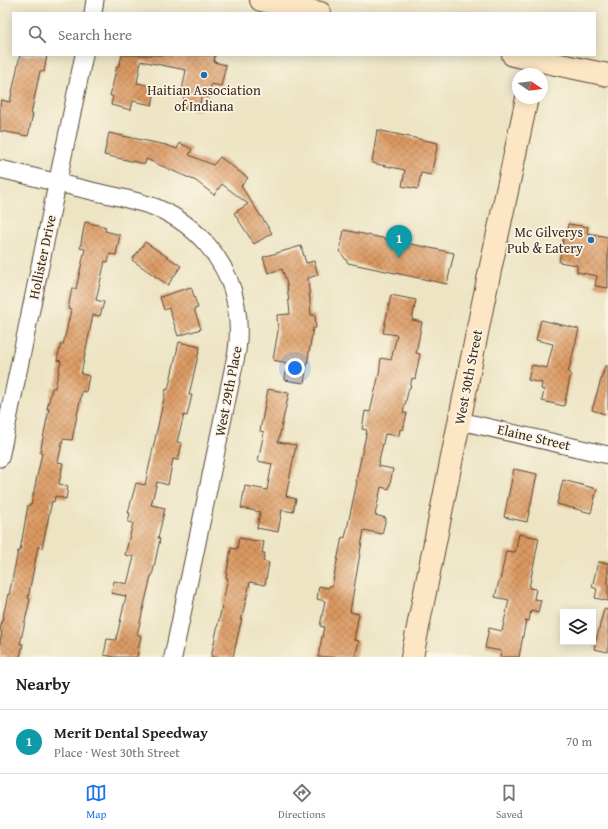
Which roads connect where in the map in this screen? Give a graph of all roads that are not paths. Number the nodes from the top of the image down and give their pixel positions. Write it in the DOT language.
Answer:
graph roads {
  1 [pos="96,0"];
  2 [pos="261,0"];
  3 [pos="93,12"];
  4 [pos="315,12"];
  5 [pos="84,56"];
  6 [pos="515,56"];
  7 [pos="533,67"];
  8 [pos="608,75"];
  9 [pos="526,104"];
  10 [pos="0,169"];
  11 [pos="58,183"];
  12 [pos="460,421"];
  13 [pos="608,455"];
  14 [pos="0,458"];
  15 [pos="173,657"];
  16 [pos="412,657"];
  1 -- 3 [label="street"];
  2 -- 4 [label="street"];
  5 -- 11 [label="street, Hollister Drive"];
  6 -- 7 [label="street"];
  7 -- 8 [label="street"];
  9 -- 12 [label="street, West 30th Street"];
  10 -- 11 [label="street, West 29th Place"];
  11 -- 14 [label="street, Hollister Drive"];
  11 -- 15 [label="street, West 29th Place"];
  12 -- 13 [label="street, Elaine Street"];
  12 -- 16 [label="street, West 30th Street"];
}
